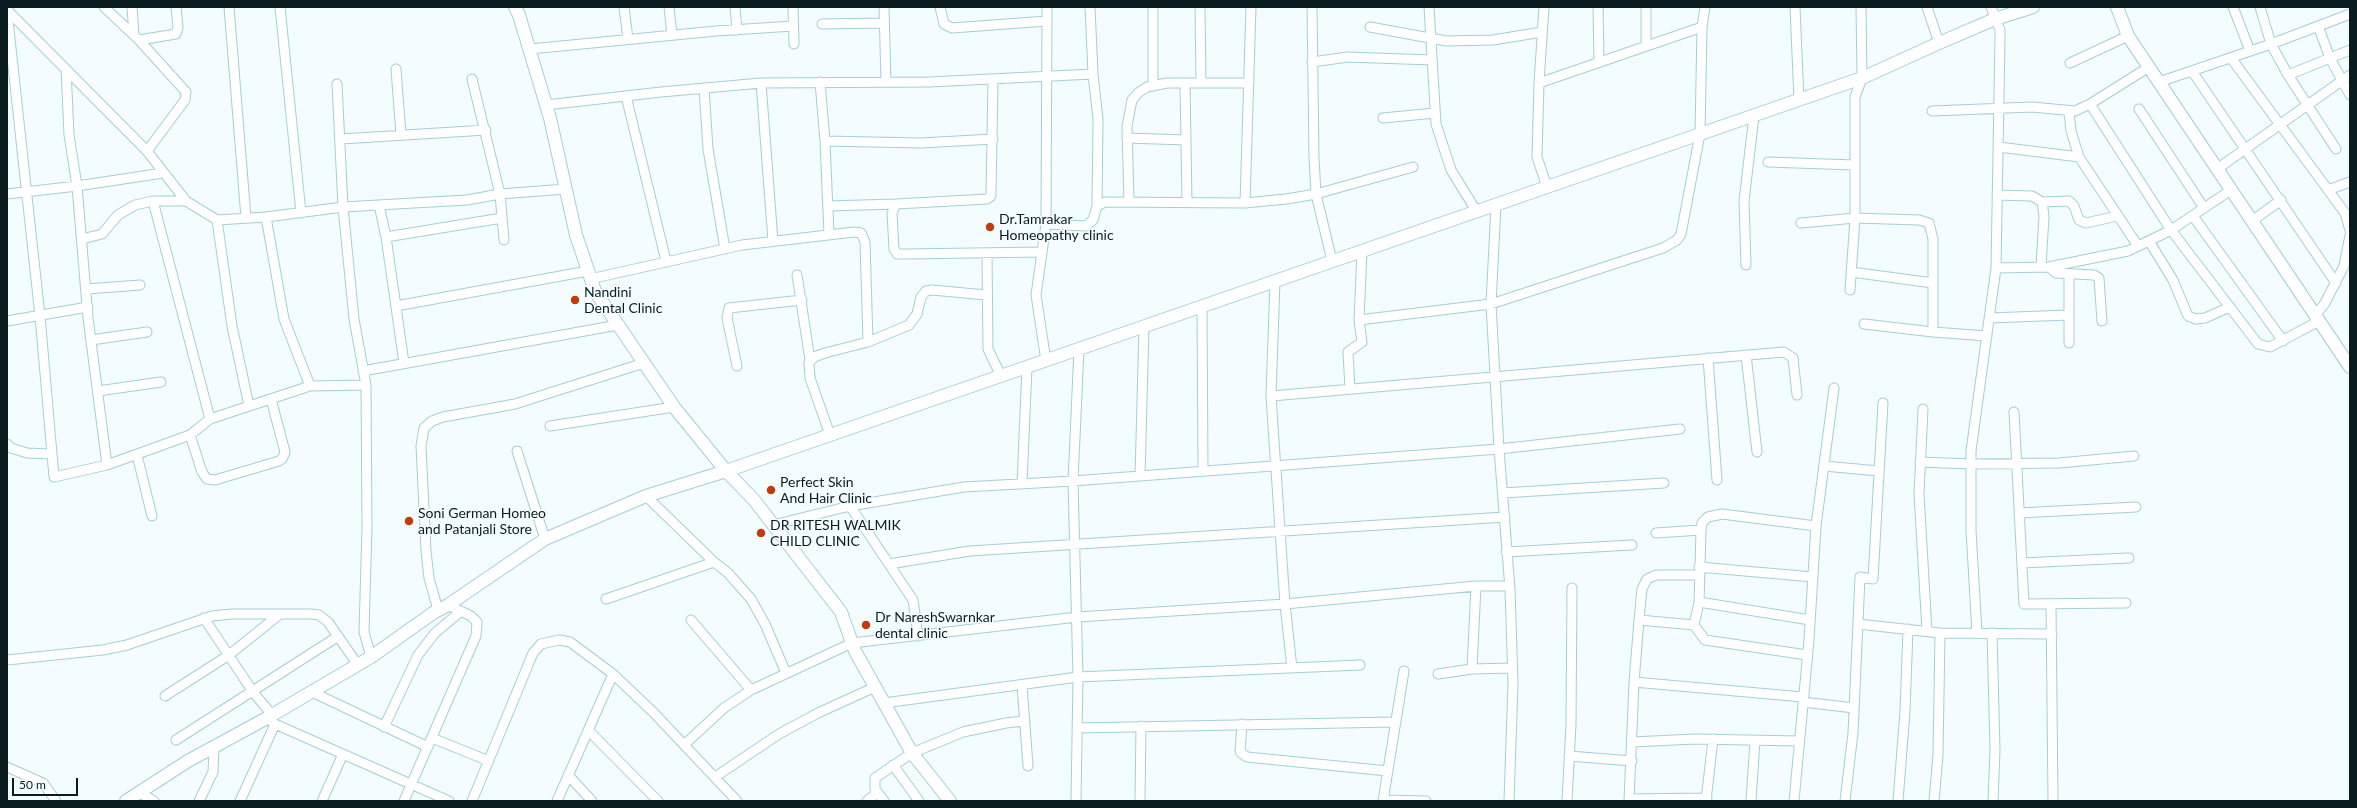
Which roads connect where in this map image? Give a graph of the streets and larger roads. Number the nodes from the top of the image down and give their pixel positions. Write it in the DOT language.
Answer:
graph roads {
  1 [pos="104,7"];
  2 [pos="132,7"];
  3 [pos="176,7"];
  4 [pos="229,7"];
  5 [pos="280,7"];
  6 [pos="515,7"];
  7 [pos="624,7"];
  8 [pos="670,7"];
  9 [pos="735,7"];
  10 [pos="793,7"];
  11 [pos="884,7"];
  12 [pos="940,7"];
  13 [pos="1047,7"];
  14 [pos="1090,7"];
  15 [pos="1153,7"];
  16 [pos="1200,7"];
  17 [pos="1251,7"];
  18 [pos="1312,7"];
  19 [pos="1429,7"];
  20 [pos="1544,7"];
  21 [pos="1598,7"];
  22 [pos="1646,7"];
  23 [pos="1705,7"];
  24 [pos="1795,7"];
  25 [pos="1861,7"];
  26 [pos="1927,7"];
  27 [pos="1991,7"];
  28 [pos="2033,7"];
  29 [pos="2117,7"];
  30 [pos="2233,7"];
  31 [pos="2260,7"];
  32 [pos="7,11"];
  33 [pos="2350,14"];
  34 [pos="1995,19"];
  35 [pos="1047,21"];
  36 [pos="884,23"];
  37 [pos="822,24"];
  38 [pos="794,26"];
  39 [pos="2318,26"];
  40 [pos="1370,27"];
  41 [pos="1702,27"];
  42 [pos="736,30"];
  43 [pos="1542,32"];
  44 [pos="672,35"];
  45 [pos="2128,36"];
  46 [pos="136,38"];
  47 [pos="628,39"];
  48 [pos="1432,40"];
  49 [pos="1939,43"];
  50 [pos="794,44"];
  51 [pos="2271,44"];
  52 [pos="1646,46"];
  53 [pos="530,49"];
  54 [pos="2350,50"];
  55 [pos="2250,51"];
  56 [pos="2231,58"];
  57 [pos="2330,58"];
  58 [pos="1432,60"];
  59 [pos="1312,62"];
  60 [pos="1599,62"];
  61 [pos="2070,63"];
  62 [pos="2149,67"];
  63 [pos="66,69"];
  64 [pos="396,69"];
  65 [pos="2192,71"];
  66 [pos="1093,74"];
  67 [pos="2288,75"];
  68 [pos="2350,75"];
  69 [pos="1048,77"];
  70 [pos="1862,78"];
  71 [pos="472,79"];
  72 [pos="993,79"];
  73 [pos="2342,80"];
  74 [pos="820,82"];
  75 [pos="886,82"];
  76 [pos="1539,82"];
  77 [pos="2159,82"];
  78 [pos="761,83"];
  79 [pos="1185,83"];
  80 [pos="1201,83"];
  81 [pos="1249,83"];
  82 [pos="338,84"];
  83 [pos="1153,86"];
  84 [pos="704,88"];
  85 [pos="2350,95"];
  86 [pos="626,96"];
  87 [pos="1798,100"];
  88 [pos="2090,104"];
  89 [pos="2306,104"];
  90 [pos="546,105"];
  91 [pos="2000,107"];
  92 [pos="2139,109"];
  93 [pos="1932,111"];
  94 [pos="2069,111"];
  95 [pos="1435,113"];
  96 [pos="1754,116"];
  97 [pos="1383,118"];
  98 [pos="2279,124"];
  99 [pos="486,130"];
  100 [pos="1700,134"];
  101 [pos="401,136"];
  102 [pos="1127,138"];
  103 [pos="341,139"];
  104 [pos="993,139"];
  105 [pos="1186,140"];
  106 [pos="825,141"];
  107 [pos="1998,148"];
  108 [pos="2247,148"];
  109 [pos="2336,149"];
  110 [pos="147,151"];
  111 [pos="2079,157"];
  112 [pos="1768,162"];
  113 [pos="1854,165"];
  114 [pos="1413,167"];
  115 [pos="2217,169"];
  116 [pos="163,173"];
  117 [pos="2350,182"];
  118 [pos="77,186"];
  119 [pos="1546,187"];
  120 [pos="566,188"];
  121 [pos="2231,190"];
  122 [pos="2328,190"];
  123 [pos="27,191"];
  124 [pos="7,194"];
  125 [pos="500,194"];
  126 [pos="1316,194"];
  127 [pos="1997,195"];
  128 [pos="2281,200"];
  129 [pos="153,201"];
  130 [pos="186,202"];
  131 [pos="1129,202"];
  132 [pos="1187,202"];
  133 [pos="2042,202"];
  134 [pos="1245,203"];
  135 [pos="896,204"];
  136 [pos="379,205"];
  137 [pos="1496,205"];
  138 [pos="828,206"];
  139 [pos="1097,206"];
  140 [pos="343,207"];
  141 [pos="2204,208"];
  142 [pos="1477,212"];
  143 [pos="301,213"];
  144 [pos="2118,216"];
  145 [pos="2193,216"];
  146 [pos="266,217"];
  147 [pos="246,218"];
  148 [pos="502,218"];
  149 [pos="1854,218"];
  150 [pos="216,220"];
  151 [pos="2252,221"];
  152 [pos="1801,223"];
  153 [pos="1046,224"];
  154 [pos="2171,230"];
  155 [pos="2350,230"];
  156 [pos="2350,234"];
  157 [pos="829,235"];
  158 [pos="386,238"];
  159 [pos="82,239"];
  160 [pos="504,240"];
  161 [pos="773,241"];
  162 [pos="2149,241"];
  163 [pos="2138,246"];
  164 [pos="725,249"];
  165 [pos="1362,251"];
  166 [pos="1042,252"];
  167 [pos="987,253"];
  168 [pos="666,261"];
  169 [pos="1332,261"];
  170 [pos="1746,265"];
  171 [pos="2045,267"];
  172 [pos="1996,268"];
  173 [pos="1851,272"];
  174 [pos="2069,274"];
  175 [pos="589,275"];
  176 [pos="798,275"];
  177 [pos="1275,281"];
  178 [pos="1933,283"];
  179 [pos="2336,283"];
  180 [pos="140,285"];
  181 [pos="86,289"];
  182 [pos="1850,290"];
  183 [pos="986,295"];
  184 [pos="802,300"];
  185 [pos="1491,304"];
  186 [pos="396,306"];
  187 [pos="1202,306"];
  188 [pos="88,307"];
  189 [pos="2230,307"];
  190 [pos="2069,315"];
  191 [pos="40,316"];
  192 [pos="1989,318"];
  193 [pos="2317,318"];
  194 [pos="1359,320"];
  195 [pos="7,321"];
  196 [pos="2102,321"];
  197 [pos="1864,324"];
  198 [pos="618,325"];
  199 [pos="1144,327"];
  200 [pos="147,332"];
  201 [pos="1933,332"];
  202 [pos="1987,336"];
  203 [pos="91,340"];
  204 [pos="2282,341"];
  205 [pos="868,342"];
  206 [pos="2069,343"];
  207 [pos="1079,349"];
  208 [pos="1746,355"];
  209 [pos="1708,358"];
  210 [pos="810,360"];
  211 [pos="1046,360"];
  212 [pos="404,363"];
  213 [pos="644,363"];
  214 [pos="736,366"];
  215 [pos="1027,367"];
  216 [pos="2350,367"];
  217 [pos="363,371"];
  218 [pos="1001,376"];
  219 [pos="1495,376"];
  220 [pos="161,382"];
  221 [pos="366,385"];
  222 [pos="310,386"];
  223 [pos="1834,388"];
  224 [pos="1350,389"];
  225 [pos="98,391"];
  226 [pos="1796,395"];
  227 [pos="1271,396"];
  228 [pos="271,399"];
  229 [pos="1883,403"];
  230 [pos="249,406"];
  231 [pos="674,407"];
  232 [pos="1923,409"];
  233 [pos="2014,412"];
  234 [pos="210,419"];
  235 [pos="550,426"];
  236 [pos="1680,429"];
  237 [pos="190,435"];
  238 [pos="830,435"];
  239 [pos="7,444"];
  240 [pos="1499,448"];
  241 [pos="517,451"];
  242 [pos="1757,452"];
  243 [pos="52,454"];
  244 [pos="137,455"];
  245 [pos="2134,456"];
  246 [pos="1920,462"];
  247 [pos="1971,464"];
  248 [pos="2017,464"];
  249 [pos="107,465"];
  250 [pos="1276,466"];
  251 [pos="1824,466"];
  252 [pos="726,471"];
  253 [pos="1203,471"];
  254 [pos="1879,471"];
  255 [pos="1140,476"];
  256 [pos="1717,480"];
  257 [pos="1073,481"];
  258 [pos="1022,484"];
  259 [pos="1664,484"];
  260 [pos="1503,494"];
  261 [pos="646,496"];
  262 [pos="850,506"];
  263 [pos="2136,507"];
  264 [pos="2020,513"];
  265 [pos="152,516"];
  266 [pos="1505,517"];
  267 [pos="773,526"];
  268 [pos="1816,526"];
  269 [pos="1701,530"];
  270 [pos="1280,531"];
  271 [pos="1656,533"];
  272 [pos="545,538"];
  273 [pos="1075,544"];
  274 [pos="1632,545"];
  275 [pos="1506,552"];
  276 [pos="2129,558"];
  277 [pos="714,562"];
  278 [pos="2022,563"];
  279 [pos="889,564"];
  280 [pos="1699,571"];
  281 [pos="1813,577"];
  282 [pos="1572,588"];
  283 [pos="1477,590"];
  284 [pos="1510,591"];
  285 [pos="606,599"];
  286 [pos="1699,602"];
  287 [pos="2126,603"];
  288 [pos="1285,604"];
  289 [pos="2051,604"];
  290 [pos="443,608"];
  291 [pos="460,612"];
  292 [pos="280,614"];
  293 [pos="1077,616"];
  294 [pos="204,618"];
  295 [pos="690,620"];
  296 [pos="1639,620"];
  297 [pos="1810,620"];
  298 [pos="1858,624"];
  299 [pos="1694,625"];
  300 [pos="1908,629"];
  301 [pos="1927,631"];
  302 [pos="1940,633"];
  303 [pos="1977,633"];
  304 [pos="1992,633"];
  305 [pos="2052,634"];
  306 [pos="918,636"];
  307 [pos="337,637"];
  308 [pos="852,643"];
  309 [pos="229,655"];
  310 [pos="1807,655"];
  311 [pos="371,657"];
  312 [pos="7,660"];
  313 [pos="358,665"];
  314 [pos="1360,665"];
  315 [pos="1292,668"];
  316 [pos="1512,668"];
  317 [pos="1472,669"];
  318 [pos="1404,671"];
  319 [pos="786,673"];
  320 [pos="612,674"];
  321 [pos="1438,674"];
  322 [pos="1078,678"];
  323 [pos="1634,682"];
  324 [pos="1022,685"];
  325 [pos="875,688"];
  326 [pos="751,690"];
  327 [pos="253,692"];
  328 [pos="312,692"];
  329 [pos="165,696"];
  330 [pos="1803,699"];
  331 [pos="884,703"];
  332 [pos="1854,708"];
  333 [pos="271,719"];
  334 [pos="1024,721"];
  335 [pos="1394,722"];
  336 [pos="1240,724"];
  337 [pos="1141,726"];
  338 [pos="384,727"];
  339 [pos="1077,728"];
  340 [pos="588,730"];
  341 [pos="432,738"];
  342 [pos="1713,739"];
  343 [pos="176,740"];
  344 [pos="1755,740"];
  345 [pos="1799,741"];
  346 [pos="1632,742"];
  347 [pos="684,745"];
  348 [pos="214,747"];
  349 [pos="428,747"];
  350 [pos="912,753"];
  351 [pos="343,754"];
  352 [pos="1569,756"];
  353 [pos="489,761"];
  354 [pos="1632,761"];
  355 [pos="893,765"];
  356 [pos="1028,766"];
  357 [pos="7,767"];
  358 [pos="1388,771"];
  359 [pos="568,775"];
  360 [pos="715,777"];
  361 [pos="412,784"];
  362 [pos="138,792"];
  363 [pos="877,793"];
  364 [pos="1630,800"];
  365 [pos="1707,800"];
  366 [pos="56,801"];
  367 [pos="126,801"];
  368 [pos="154,801"];
  369 [pos="199,801"];
  370 [pos="240,801"];
  371 [pos="322,801"];
  372 [pos="404,801"];
  373 [pos="449,801"];
  374 [pos="472,801"];
  375 [pos="556,801"];
  376 [pos="592,801"];
  377 [pos="658,801"];
  378 [pos="737,801"];
  379 [pos="867,801"];
  380 [pos="884,801"];
  381 [pos="919,801"];
  382 [pos="950,801"];
  383 [pos="1076,801"];
  384 [pos="1140,801"];
  385 [pos="1383,801"];
  386 [pos="1426,801"];
  387 [pos="1509,801"];
  388 [pos="1567,801"];
  389 [pos="1751,801"];
  390 [pos="1794,801"];
  391 [pos="1845,801"];
  392 [pos="1898,801"];
  393 [pos="1934,801"];
  394 [pos="1993,801"];
  395 [pos="2053,801"];
  1 -- 46 [label="street"];
  2 -- 46 [label="street"];
  3 -- 46 [label="street"];
  4 -- 147 [label="street"];
  5 -- 143 [label="street"];
  6 -- 53 [label="street"];
  7 -- 47 [label="street"];
  8 -- 44 [label="street"];
  9 -- 42 [label="street"];
  10 -- 38 [label="street"];
  11 -- 36 [label="street"];
  12 -- 35 [label="street"];
  13 -- 35 [label="street"];
  14 -- 66 [label="street"];
  15 -- 83 [label="street"];
  16 -- 80 [label="street"];
  17 -- 81 [label="street"];
  18 -- 59 [label="street"];
  19 -- 48 [label="street"];
  20 -- 43 [label="street"];
  21 -- 60 [label="street"];
  22 -- 52 [label="street"];
  23 -- 41 [label="street"];
  24 -- 87 [label="street"];
  25 -- 70 [label="street"];
  26 -- 49 [label="street"];
  27 -- 34 [label="street"];
  28 -- 34 [label="street"];
  29 -- 45 [label="street"];
  30 -- 55 [label="street"];
  31 -- 51 [label="street"];
  32 -- 63 [label="street"];
  32 -- 123 [label="street"];
  33 -- 39 [label="street"];
  34 -- 49 [label="street"];
  34 -- 91 [label="street"];
  35 -- 69 [label="street"];
  36 -- 37 [label="street"];
  36 -- 75 [label="street"];
  38 -- 42 [label="street"];
  38 -- 50 [label="street"];
  39 -- 51 [label="street"];
  39 -- 57 [label="street"];
  40 -- 48 [label="street"];
  41 -- 52 [label="street"];
  41 -- 100 [label="street"];
  42 -- 44 [label="street"];
  43 -- 48 [label="street"];
  43 -- 76 [label="street"];
  44 -- 47 [label="street"];
  45 -- 61 [label="street"];
  45 -- 62 [label="street"];
  46 -- 110 [label="street"];
  47 -- 53 [label="street"];
  48 -- 58 [label="street"];
  49 -- 70 [label="street"];
  51 -- 55 [label="street"];
  51 -- 67 [label="street"];
  52 -- 60 [label="street"];
  53 -- 90 [label="street"];
  54 -- 57 [label="street"];
  55 -- 56 [label="street"];
  56 -- 65 [label="street"];
  56 -- 98 [label="street"];
  57 -- 67 [label="street"];
  57 -- 73 [label="street"];
  58 -- 59 [label="street"];
  58 -- 95 [label="street"];
  59 -- 126 [label="street"];
  60 -- 76 [label="street"];
  62 -- 77 [label="street"];
  62 -- 88 [label="street"];
  63 -- 110 [label="street"];
  63 -- 118 [label="street"];
  64 -- 101 [label="street"];
  65 -- 77 [label="street"];
  65 -- 108 [label="street"];
  66 -- 69 [label="street"];
  66 -- 139 [label="street"];
  67 -- 89 [label="street"];
  68 -- 73 [label="street"];
  69 -- 72 [label="street"];
  69 -- 153 [label="street"];
  70 -- 87 [label="street"];
  70 -- 113 [label="street"];
  71 -- 99 [label="street"];
  72 -- 75 [label="street"];
  72 -- 104 [label="street"];
  73 -- 85 [label="street"];
  73 -- 89 [label="street"];
  74 -- 75 [label="street"];
  74 -- 78 [label="street"];
  74 -- 106 [label="street"];
  76 -- 119 [label="street"];
  77 -- 115 [label="street"];
  78 -- 84 [label="street"];
  78 -- 161 [label="street"];
  79 -- 80 [label="street"];
  79 -- 83 [label="street"];
  79 -- 105 [label="street"];
  80 -- 81 [label="street"];
  81 -- 134 [label="street"];
  82 -- 103 [label="street"];
  83 -- 102 [label="street"];
  84 -- 86 [label="street"];
  84 -- 164 [label="street"];
  86 -- 90 [label="street"];
  86 -- 168 [label="street"];
  87 -- 96 [label="street"];
  88 -- 94 [label="street"];
  88 -- 154 [label="street"];
  89 -- 98 [label="street"];
  89 -- 109 [label="street"];
  90 -- 120 [label="street"];
  91 -- 93 [label="street"];
  91 -- 94 [label="street"];
  91 -- 107 [label="street"];
  92 -- 141 [label="street"];
  94 -- 111 [label="street"];
  95 -- 97 [label="street"];
  95 -- 142 [label="street"];
  96 -- 100 [label="street"];
  96 -- 170 [label="street"];
  98 -- 108 [label="street"];
  98 -- 122 [label="street"];
  99 -- 101 [label="street"];
  99 -- 125 [label="street"];
  100 -- 119 [label="street"];
  100 -- 185 [label="street"];
  101 -- 103 [label="street"];
  102 -- 105 [label="street"];
  102 -- 131 [label="street"];
  103 -- 140 [label="street"];
  104 -- 106 [label="street"];
  104 -- 135 [label="street"];
  105 -- 132 [label="street"];
  106 -- 138 [label="street"];
  107 -- 111 [label="street"];
  107 -- 127 [label="street"];
  108 -- 115 [label="street"];
  108 -- 128 [label="street"];
  110 -- 116 [label="street"];
  111 -- 144 [label="street"];
  112 -- 113 [label="street"];
  113 -- 149 [label="street"];
  114 -- 126 [label="street"];
  115 -- 121 [label="street"];
  116 -- 118 [label="street"];
  116 -- 130 [label="street"];
  117 -- 122 [label="street"];
  118 -- 123 [label="street"];
  118 -- 159 [label="street"];
  119 -- 137 [label="street"];
  120 -- 125 [label="street"];
  120 -- 175 [label="street"];
  121 -- 141 [label="street"];
  121 -- 151 [label="street"];
  122 -- 155 [label="street"];
  123 -- 124 [label="street"];
  123 -- 191 [label="street"];
  125 -- 136 [label="street"];
  125 -- 148 [label="street"];
  126 -- 134 [label="street"];
  126 -- 169 [label="street"];
  127 -- 133 [label="street"];
  127 -- 172 [label="street"];
  128 -- 151 [label="street"];
  128 -- 179 [label="street"];
  129 -- 130 [label="street"];
  129 -- 159 [label="street"];
  129 -- 234 [label="street"];
  130 -- 150 [label="street"];
  131 -- 132 [label="street"];
  131 -- 139 [label="street"];
  132 -- 134 [label="street"];
  133 -- 144 [label="street"];
  133 -- 171 [label="street"];
  135 -- 138 [label="street"];
  135 -- 167 [label="street"];
  136 -- 140 [label="street"];
  136 -- 158 [label="street"];
  137 -- 142 [label="street"];
  137 -- 185 [label="street"];
  138 -- 157 [label="street"];
  139 -- 153 [label="street"];
  140 -- 143 [label="street"];
  140 -- 217 [label="street"];
  141 -- 145 [label="street"];
  142 -- 165 [label="street"];
  143 -- 146 [label="street"];
  144 -- 163 [label="street"];
  145 -- 154 [label="street"];
  145 -- 204 [label="street"];
  146 -- 147 [label="street"];
  146 -- 222 [label="street"];
  147 -- 150 [label="street"];
  148 -- 158 [label="street"];
  148 -- 160 [label="street"];
  149 -- 152 [label="street"];
  149 -- 173 [label="street"];
  149 -- 178 [label="street"];
  150 -- 230 [label="street"];
  151 -- 193 [label="street"];
  153 -- 166 [label="street"];
  154 -- 162 [label="street"];
  154 -- 189 [label="street"];
  156 -- 179 [label="street"];
  157 -- 161 [label="street"];
  157 -- 205 [label="street"];
  158 -- 186 [label="street"];
  159 -- 181 [label="street"];
  161 -- 164 [label="street"];
  162 -- 163 [label="street"];
  162 -- 189 [label="street"];
  163 -- 171 [label="street"];
  164 -- 168 [label="street"];
  165 -- 169 [label="street"];
  165 -- 194 [label="street"];
  166 -- 167 [label="street"];
  166 -- 211 [label="street"];
  167 -- 183 [label="street"];
  168 -- 175 [label="street"];
  169 -- 177 [label="street"];
  171 -- 172 [label="street"];
  171 -- 174 [label="street"];
  172 -- 192 [label="street"];
  173 -- 178 [label="street"];
  173 -- 182 [label="street"];
  174 -- 190 [label="street"];
  174 -- 196 [label="street"];
  175 -- 186 [label="street"];
  175 -- 198 [label="street"];
  176 -- 184 [label="street"];
  177 -- 187 [label="street"];
  177 -- 227 [label="street"];
  178 -- 201 [label="street"];
  179 -- 193 [label="street"];
  180 -- 181 [label="street"];
  181 -- 188 [label="street"];
  183 -- 205 [label="street"];
  183 -- 218 [label="street"];
  184 -- 210 [label="street"];
  184 -- 214 [label="street"];
  185 -- 194 [label="street"];
  185 -- 219 [label="street"];
  186 -- 212 [label="street"];
  187 -- 199 [label="street"];
  187 -- 253 [label="street"];
  188 -- 191 [label="street"];
  188 -- 203 [label="street"];
  189 -- 204 [label="street"];
  190 -- 192 [label="street"];
  190 -- 206 [label="street"];
  191 -- 195 [label="street"];
  191 -- 243 [label="street"];
  192 -- 202 [label="street"];
  193 -- 204 [label="street"];
  193 -- 216 [label="street"];
  194 -- 224 [label="street"];
  197 -- 201 [label="street"];
  198 -- 212 [label="street"];
  198 -- 213 [label="street"];
  199 -- 207 [label="street"];
  199 -- 255 [label="street"];
  200 -- 203 [label="street"];
  201 -- 202 [label="street"];
  202 -- 247 [label="street"];
  203 -- 225 [label="street"];
  205 -- 210 [label="street"];
  207 -- 211 [label="street"];
  207 -- 257 [label="street"];
  208 -- 209 [label="street"];
  208 -- 226 [label="street"];
  208 -- 242 [label="street"];
  209 -- 219 [label="street"];
  209 -- 256 [label="street"];
  210 -- 238 [label="street"];
  211 -- 215 [label="street"];
  212 -- 217 [label="street"];
  213 -- 231 [label="street"];
  213 -- 290 [label="street"];
  215 -- 218 [label="street"];
  215 -- 258 [label="street"];
  217 -- 221 [label="street"];
  218 -- 238 [label="street"];
  219 -- 224 [label="street"];
  219 -- 240 [label="street"];
  220 -- 225 [label="street"];
  221 -- 222 [label="street"];
  221 -- 311 [label="street"];
  222 -- 228 [label="street"];
  223 -- 251 [label="street"];
  224 -- 227 [label="street"];
  225 -- 249 [label="street"];
  227 -- 250 [label="street"];
  228 -- 230 [label="street"];
  228 -- 237 [label="street"];
  229 -- 254 [label="street"];
  230 -- 234 [label="street"];
  231 -- 235 [label="street"];
  231 -- 252 [label="street"];
  232 -- 246 [label="street"];
  233 -- 248 [label="street"];
  234 -- 237 [label="street"];
  236 -- 240 [label="street"];
  237 -- 244 [label="street"];
  238 -- 252 [label="street"];
  239 -- 243 [label="street"];
  240 -- 250 [label="street"];
  240 -- 260 [label="street"];
  241 -- 272 [label="street"];
  243 -- 249 [label="street"];
  244 -- 249 [label="street"];
  244 -- 265 [label="street"];
  245 -- 248 [label="street"];
  246 -- 247 [label="street"];
  246 -- 301 [label="street"];
  247 -- 248 [label="street"];
  247 -- 303 [label="street"];
  248 -- 264 [label="street"];
  250 -- 253 [label="street"];
  250 -- 270 [label="street"];
  251 -- 254 [label="street"];
  251 -- 268 [label="street"];
  252 -- 261 [label="street"];
  252 -- 267 [label="street"];
  253 -- 255 [label="street"];
  254 -- 298 [label="street"];
  255 -- 257 [label="street"];
  257 -- 258 [label="street"];
  257 -- 273 [label="street"];
  258 -- 262 [label="street"];
  259 -- 260 [label="street"];
  260 -- 266 [label="street"];
  261 -- 272 [label="street"];
  261 -- 277 [label="street"];
  262 -- 267 [label="street"];
  262 -- 279 [label="street"];
  263 -- 264 [label="street"];
  264 -- 278 [label="street"];
  266 -- 270 [label="street"];
  266 -- 275 [label="street"];
  267 -- 308 [label="street"];
  268 -- 269 [label="street"];
  268 -- 281 [label="street"];
  269 -- 271 [label="street"];
  269 -- 280 [label="street"];
  270 -- 273 [label="street"];
  270 -- 288 [label="street"];
  272 -- 290 [label="street"];
  273 -- 279 [label="street"];
  273 -- 293 [label="street"];
  274 -- 275 [label="street"];
  275 -- 284 [label="street"];
  276 -- 278 [label="street"];
  277 -- 285 [label="street"];
  277 -- 319 [label="street"];
  278 -- 289 [label="street"];
  279 -- 306 [label="street"];
  280 -- 281 [label="street"];
  280 -- 286 [label="street"];
  280 -- 296 [label="street"];
  281 -- 297 [label="street"];
  282 -- 352 [label="street"];
  283 -- 284 [label="street"];
  283 -- 288 [label="street"];
  283 -- 317 [label="street"];
  284 -- 316 [label="street"];
  286 -- 297 [label="street"];
  286 -- 299 [label="street"];
  287 -- 289 [label="street"];
  288 -- 293 [label="street"];
  288 -- 315 [label="street"];
  289 -- 305 [label="street"];
  290 -- 291 [label="street"];
  290 -- 311 [label="street"];
  291 -- 338 [label="street"];
  291 -- 341 [label="street"];
  292 -- 294 [label="street"];
  292 -- 307 [label="street"];
  292 -- 309 [label="street"];
  293 -- 306 [label="street"];
  293 -- 322 [label="street"];
  294 -- 309 [label="street"];
  294 -- 312 [label="street"];
  295 -- 326 [label="street"];
  296 -- 299 [label="street"];
  296 -- 323 [label="street"];
  297 -- 310 [label="street"];
  298 -- 300 [label="street"];
  298 -- 332 [label="street"];
  299 -- 310 [label="street"];
  300 -- 301 [label="street"];
  300 -- 392 [label="street"];
  301 -- 302 [label="street"];
  302 -- 303 [label="street"];
  302 -- 393 [label="street"];
  303 -- 304 [label="street"];
  304 -- 305 [label="street"];
  304 -- 394 [label="street"];
  305 -- 395 [label="street"];
  306 -- 308 [label="street"];
  307 -- 313 [label="street"];
  307 -- 327 [label="street"];
  308 -- 319 [label="street"];
  308 -- 325 [label="street"];
  309 -- 327 [label="street"];
  309 -- 329 [label="street"];
  310 -- 330 [label="street"];
  311 -- 313 [label="street"];
  313 -- 328 [label="street"];
  314 -- 315 [label="street"];
  315 -- 322 [label="street"];
  316 -- 317 [label="street"];
  316 -- 387 [label="street"];
  317 -- 321 [label="street"];
  318 -- 335 [label="street"];
  319 -- 326 [label="street"];
  320 -- 340 [label="street"];
  320 -- 347 [label="street"];
  320 -- 353 [label="street"];
  322 -- 324 [label="street"];
  322 -- 339 [label="street"];
  323 -- 330 [label="street"];
  323 -- 346 [label="street"];
  324 -- 331 [label="street"];
  324 -- 334 [label="street"];
  325 -- 331 [label="street"];
  325 -- 360 [label="street"];
  326 -- 347 [label="street"];
  327 -- 333 [label="street"];
  327 -- 343 [label="street"];
  328 -- 333 [label="street"];
  328 -- 338 [label="street"];
  330 -- 332 [label="street"];
  330 -- 345 [label="street"];
  331 -- 350 [label="street"];
  332 -- 391 [label="street"];
  333 -- 348 [label="street"];
  333 -- 351 [label="street"];
  333 -- 370 [label="street"];
  334 -- 350 [label="street"];
  334 -- 356 [label="street"];
  335 -- 336 [label="street"];
  335 -- 358 [label="street"];
  336 -- 337 [label="street"];
  336 -- 358 [label="street"];
  337 -- 339 [label="street"];
  337 -- 384 [label="street"];
  338 -- 349 [label="street"];
  339 -- 383 [label="street"];
  340 -- 359 [label="street"];
  340 -- 377 [label="street"];
  341 -- 349 [label="street"];
  341 -- 353 [label="street"];
  342 -- 344 [label="street"];
  342 -- 346 [label="street"];
  342 -- 365 [label="street"];
  344 -- 345 [label="street"];
  344 -- 389 [label="street"];
  345 -- 390 [label="street"];
  346 -- 354 [label="street"];
  347 -- 360 [label="street"];
  348 -- 362 [label="street"];
  348 -- 369 [label="street"];
  349 -- 361 [label="street"];
  350 -- 355 [label="street"];
  350 -- 382 [label="street"];
  351 -- 361 [label="street"];
  351 -- 371 [label="street"];
  352 -- 354 [label="street"];
  352 -- 388 [label="street"];
  353 -- 374 [label="street"];
  354 -- 364 [label="street"];
  355 -- 363 [label="street"];
  355 -- 381 [label="street"];
  357 -- 366 [label="street"];
  358 -- 385 [label="street"];
  359 -- 375 [label="street"];
  359 -- 376 [label="street"];
  360 -- 378 [label="street"];
  361 -- 372 [label="street"];
  361 -- 373 [label="street"];
  362 -- 367 [label="street"];
  362 -- 368 [label="street"];
  363 -- 379 [label="street"];
  363 -- 380 [label="street"];
  364 -- 365 [label="street"];
  385 -- 386 [label="street"];
}
